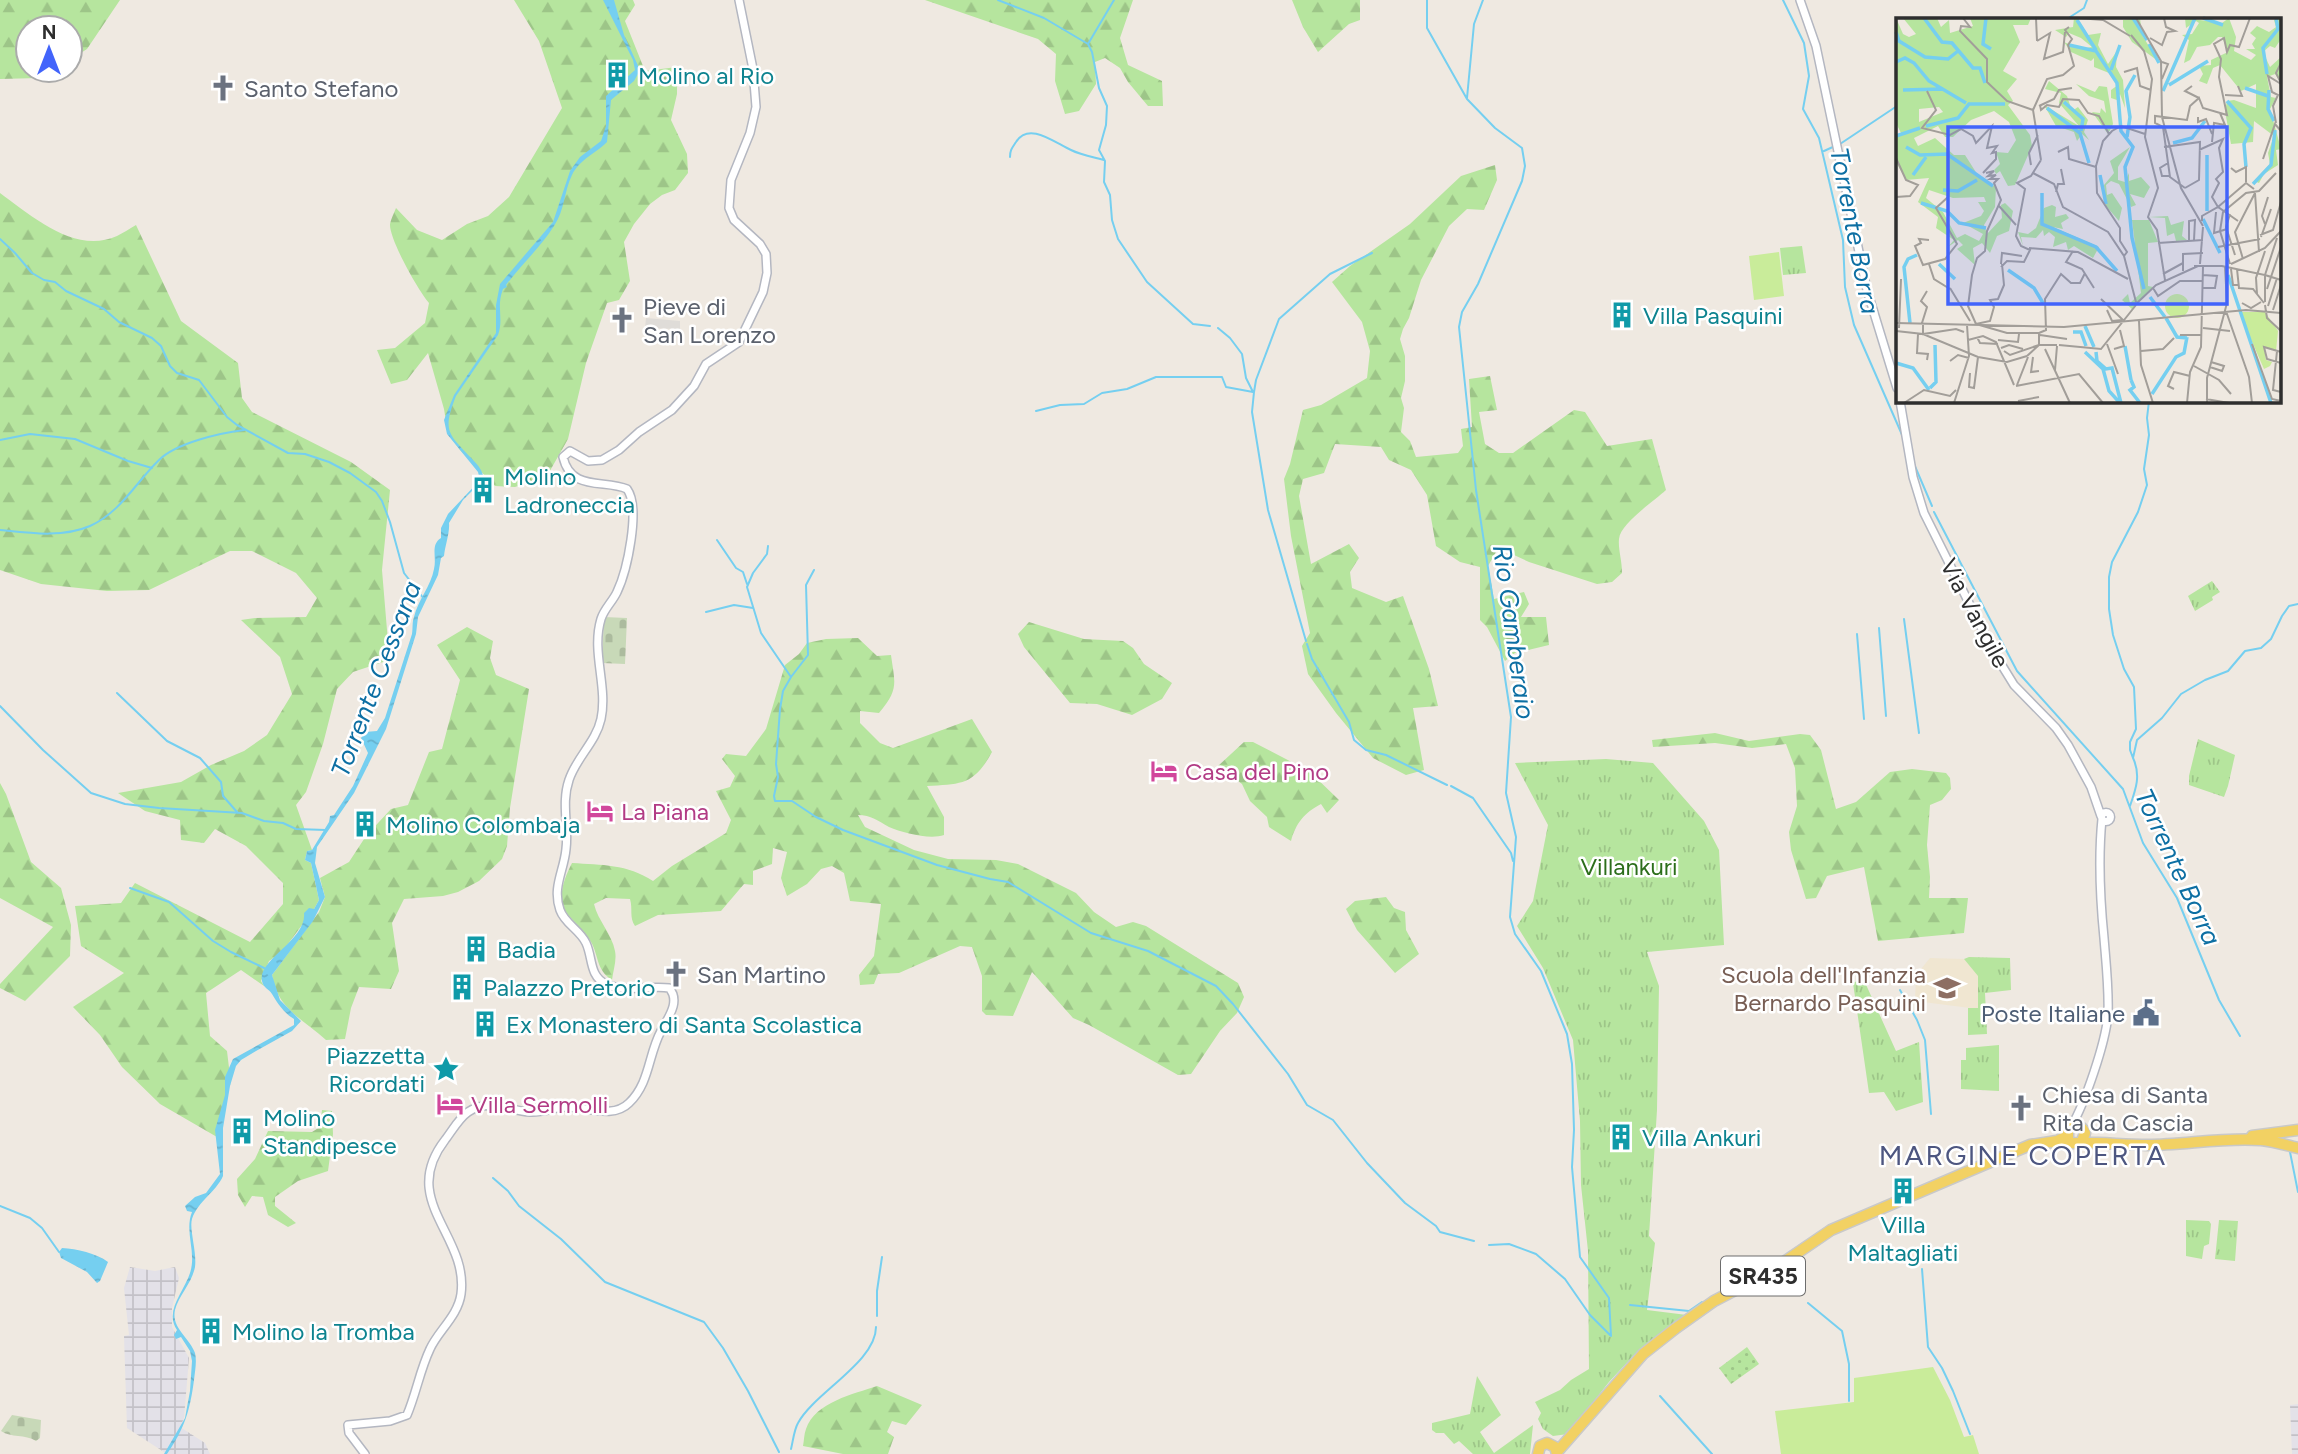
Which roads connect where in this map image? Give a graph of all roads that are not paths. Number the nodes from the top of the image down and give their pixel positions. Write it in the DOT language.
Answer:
graph roads {
  1 [pos="739,0"];
  2 [pos="1800,0"];
  3 [pos="1896,385"];
  4 [pos="1900,402"];
  5 [pos="2081,1105"];
  6 [pos="2298,1130"];
  7 [pos="2281,1132"];
  8 [pos="2077,1135"];
  9 [pos="2279,1144"];
  10 [pos="2298,1148"];
  11 [pos="1555,1450"];
  12 [pos="365,1454"];
  13 [pos="1538,1454"];
  1 -- 12 [label="street"];
  2 -- 3 [label="street"];
  4 -- 5 [label="street, Via Vangile"];
  5 -- 8 [label="street"];
  5 -- 8 [label="street, Via Vangile"];
  6 -- 7 [label="main road"];
  7 -- 8 [label="main road"];
  7 -- 9 [label="main road"];
  8 -- 9 [label="main road"];
  8 -- 11 [label="main road, SR435"];
  9 -- 10 [label="main road"];
  11 -- 13 [label="main road"];
}
